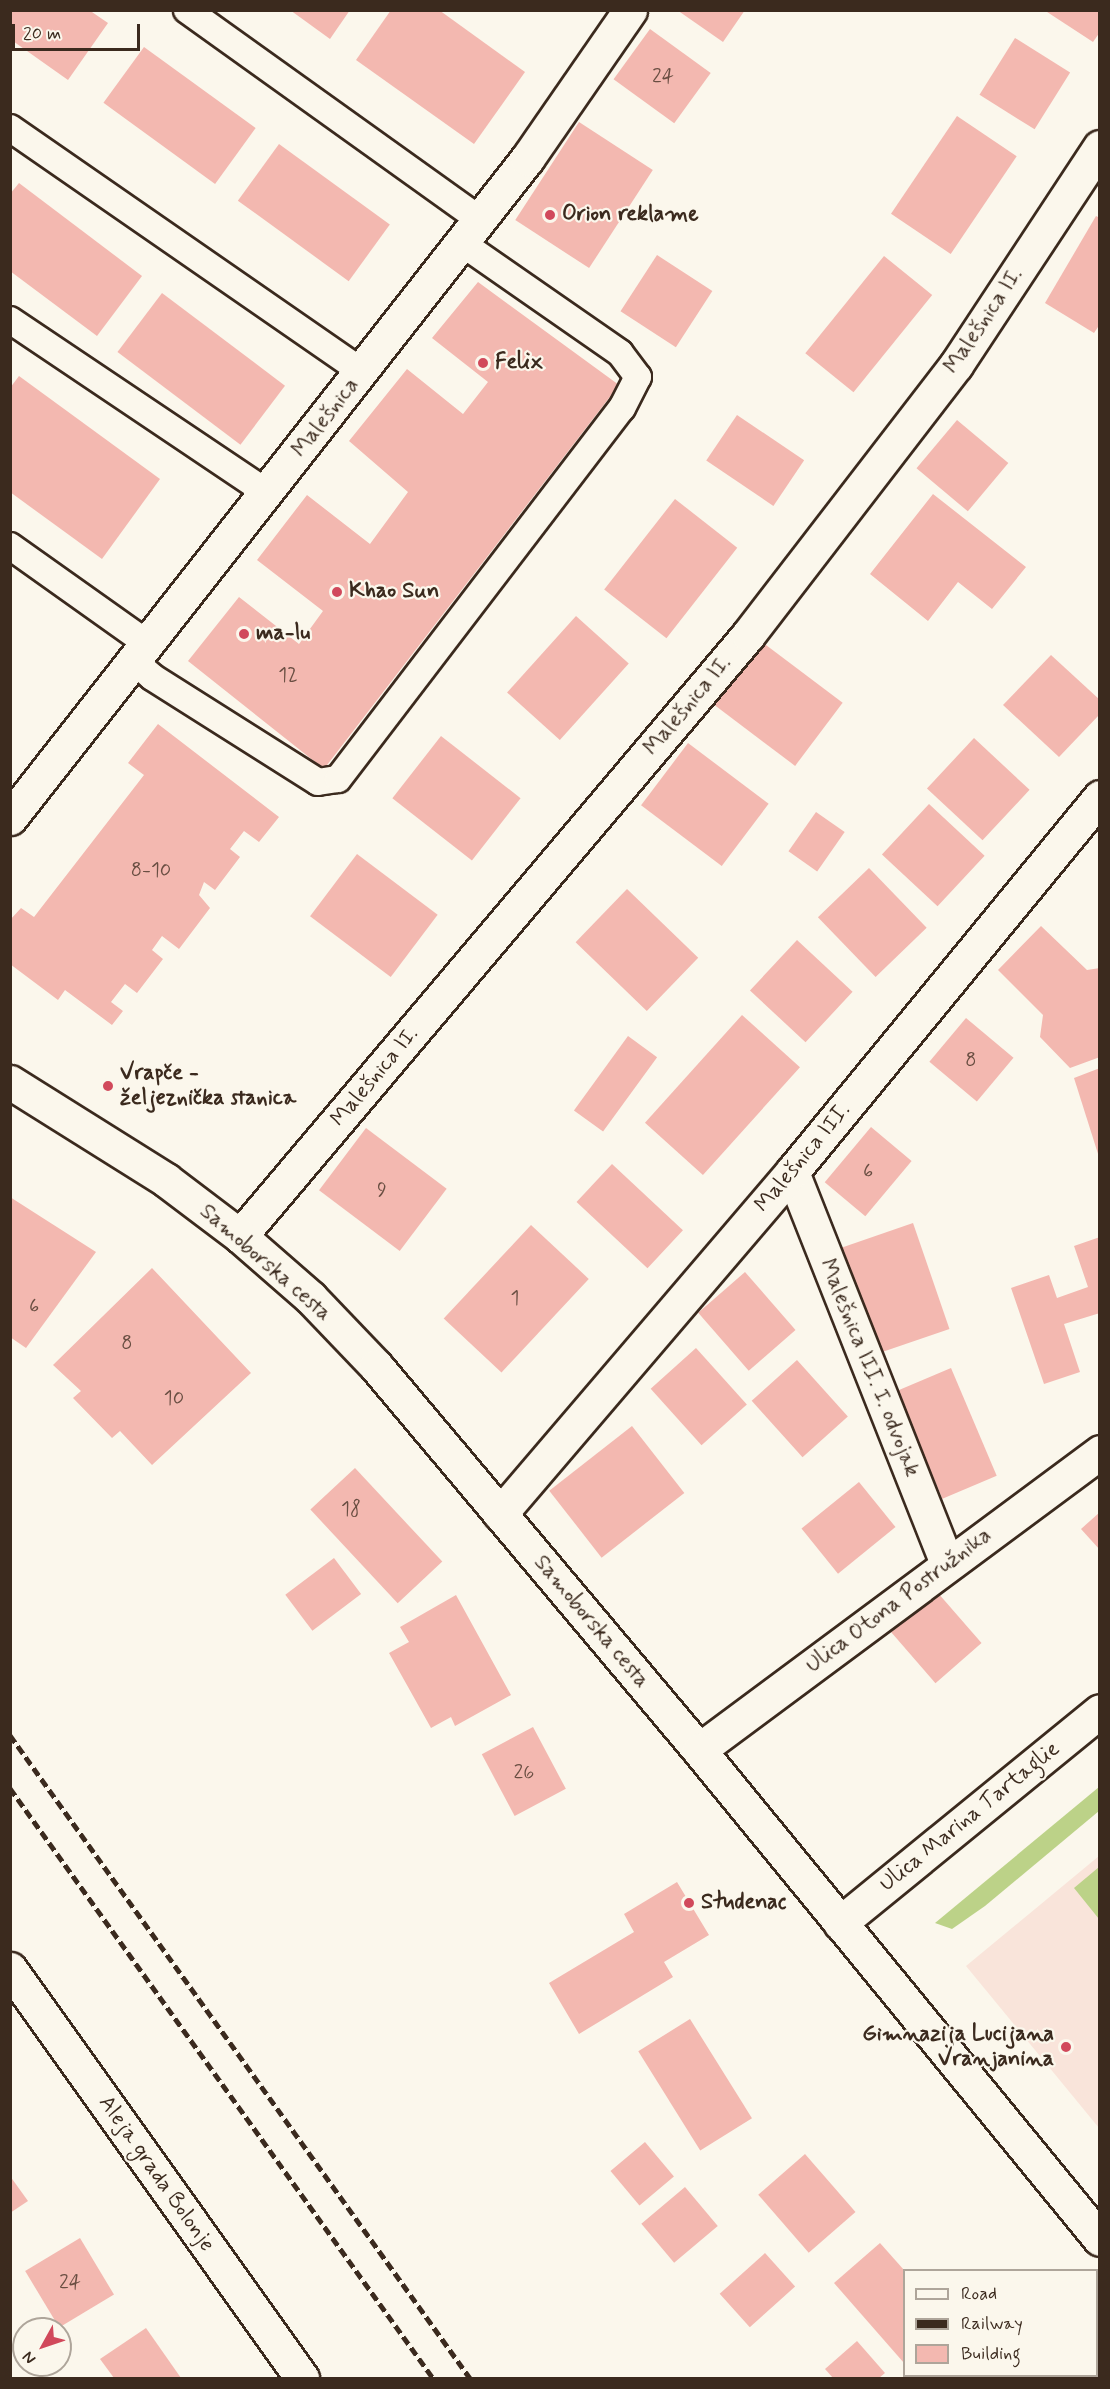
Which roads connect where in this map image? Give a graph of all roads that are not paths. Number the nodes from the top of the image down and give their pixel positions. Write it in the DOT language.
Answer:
graph roads {
  1 [pos="187,10"];
  2 [pos="630,10"];
  3 [pos="10,128"];
  4 [pos="1100,147"];
  5 [pos="471,231"];
  6 [pos="10,320"];
  7 [pos="362,372"];
  8 [pos="267,493"];
  9 [pos="10,546"];
  10 [pos="141,653"];
  11 [pos="1100,797"];
  12 [pos="10,818"];
  13 [pos="10,1082"];
  14 [pos="792,1172"];
  15 [pos="240,1236"];
  16 [pos="1100,1452"];
  17 [pos="500,1514"];
  18 [pos="947,1563"];
  19 [pos="1100,1711"];
  20 [pos="699,1750"];
  21 [pos="840,1923"];
  22 [pos="10,1969"];
  23 [pos="1100,2239"];
  24 [pos="302,2379"];
  1 -- 5 [label="lane"];
  2 -- 5 [label="street, Malešnica"];
  3 -- 7 [label="lane"];
  4 -- 15 [label="street, Malešnica II."];
  5 -- 7 [label="street, Malešnica"];
  5 -- 10 [label="lane"];
  6 -- 8 [label="lane"];
  7 -- 8 [label="street, Malešnica"];
  8 -- 10 [label="street, Malešnica"];
  9 -- 10 [label="lane"];
  10 -- 12 [label="street, Malešnica"];
  11 -- 14 [label="street, Malešnica III."];
  13 -- 15 [label="street, Samoborska cesta"];
  14 -- 17 [label="street, Malešnica III."];
  14 -- 18 [label="street, Malešnica III. I. odvojak"];
  15 -- 17 [label="street, Samoborska cesta"];
  16 -- 18 [label="street, Ulica Otona Postružnika"];
  17 -- 20 [label="street, Samoborska cesta"];
  18 -- 20 [label="street, Ulica Otona Postružnika"];
  19 -- 21 [label="street, Ulica Marina Tartaglie"];
  20 -- 21 [label="street, Samoborska cesta"];
  21 -- 23 [label="street, Samoborska cesta"];
  22 -- 24 [label="street, Aleja grada Bolonje"];
}
